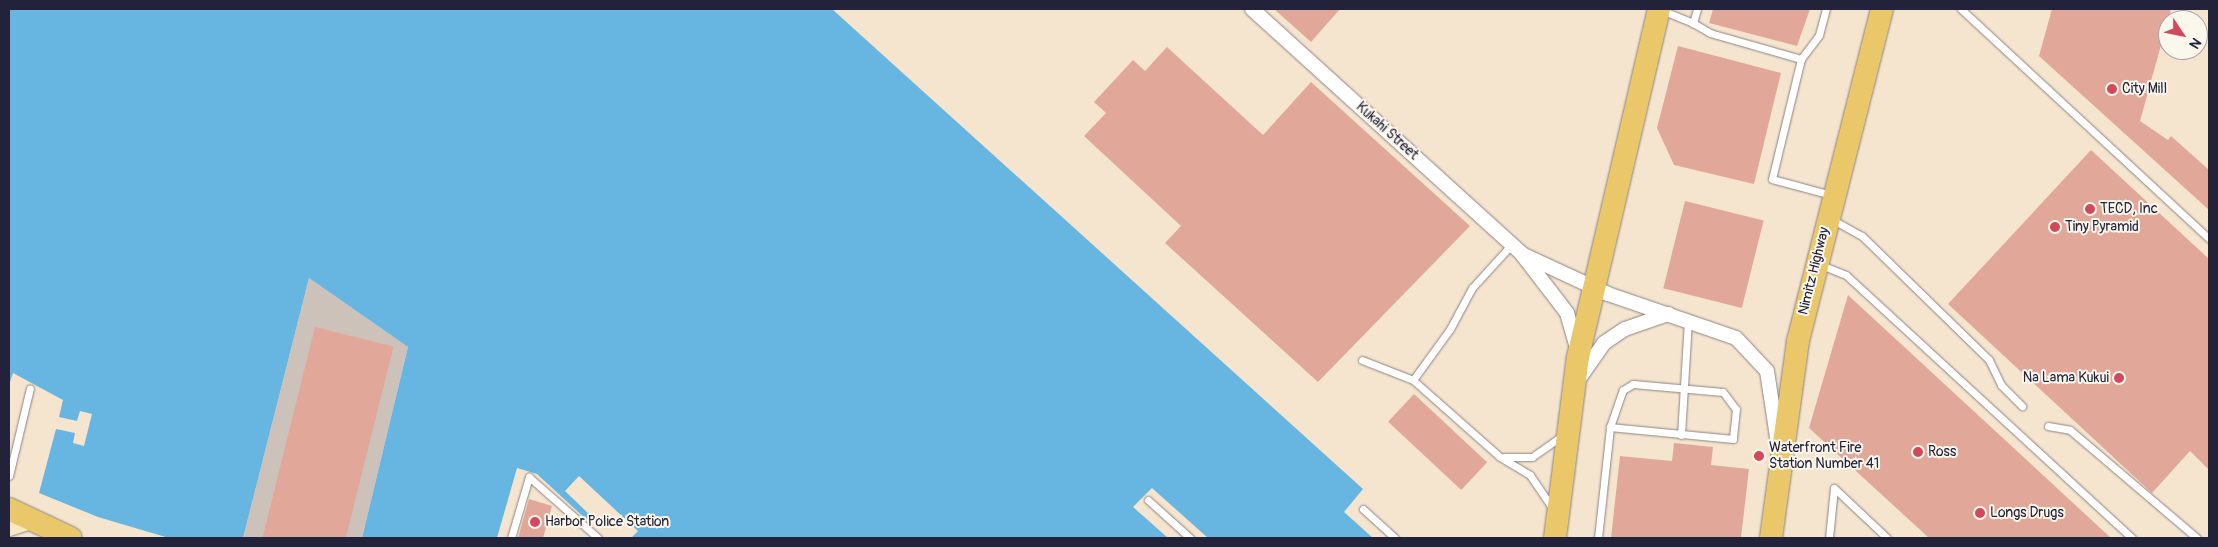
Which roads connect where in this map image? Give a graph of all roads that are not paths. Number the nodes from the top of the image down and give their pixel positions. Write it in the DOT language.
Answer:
graph roads {
  1 [pos="1252,9"];
  2 [pos="1659,9"];
  3 [pos="1697,9"];
  4 [pos="1826,9"];
  5 [pos="1882,9"];
  6 [pos="1961,9"];
  7 [pos="1693,23"];
  8 [pos="1801,59"];
  9 [pos="1831,206"];
  10 [pos="2209,240"];
  11 [pos="1517,249"];
  12 [pos="1816,264"];
  13 [pos="1592,285"];
  14 [pos="1668,314"];
  15 [pos="1688,320"];
  16 [pos="1578,357"];
  17 [pos="1362,360"];
  18 [pos="1413,380"];
  19 [pos="1683,386"];
  20 [pos="30,388"];
  21 [pos="1573,399"];
  22 [pos="2022,406"];
  23 [pos="2048,426"];
  24 [pos="1610,427"];
  25 [pos="1568,432"];
  26 [pos="1681,435"];
  27 [pos="1780,455"];
  28 [pos="1500,457"];
  29 [pos="9,476"];
  30 [pos="1148,500"];
  31 [pos="1363,509"];
  32 [pos="1557,516"];
  33 [pos="15,518"];
  34 [pos="71,538"];
  35 [pos="511,538"];
  36 [pos="598,538"];
  37 [pos="1190,538"];
  38 [pos="1395,538"];
  39 [pos="1555,538"];
  40 [pos="1598,538"];
  41 [pos="1771,538"];
  42 [pos="1828,538"];
  43 [pos="1888,538"];
  44 [pos="2132,538"];
  45 [pos="2197,538"];
  1 -- 11 [label="street, Kukahi Street"];
  2 -- 7 [label="lane"];
  2 -- 13 [label="main road"];
  3 -- 7 [label="lane"];
  4 -- 8 [label="lane"];
  5 -- 9 [label="main road, Nimitz Highway"];
  6 -- 10 [label="lane"];
  7 -- 8 [label="lane"];
  8 -- 9 [label="lane"];
  9 -- 12 [label="main road, Nimitz Highway"];
  9 -- 22 [label="lane"];
  11 -- 13 [label="street, Kukahi Street"];
  11 -- 16 [label="street, Kukahi Street"];
  11 -- 18 [label="lane"];
  12 -- 27 [label="main road, Nimitz Highway"];
  12 -- 44 [label="lane"];
  13 -- 14 [label="street, Kukahi Street"];
  13 -- 16 [label="main road"];
  14 -- 15 [label="street, Kukahi Street"];
  14 -- 21 [label="street"];
  15 -- 19 [label="lane"];
  15 -- 27 [label="street, Kukahi Street"];
  16 -- 21 [label="main road"];
  17 -- 18 [label="lane"];
  18 -- 28 [label="lane"];
  19 -- 24 [label="lane"];
  19 -- 26 [label="lane"];
  19 -- 26 [label="lane"];
  20 -- 29 [label="lane"];
  21 -- 25 [label="main road"];
  23 -- 45 [label="lane"];
  24 -- 26 [label="lane"];
  24 -- 40 [label="lane"];
  25 -- 28 [label="lane"];
  25 -- 32 [label="main road"];
  27 -- 41 [label="main road, Nimitz Highway"];
  28 -- 32 [label="lane"];
  30 -- 37 [label="lane"];
  31 -- 38 [label="lane"];
  32 -- 39 [label="main road"];
  33 -- 34 [label="main road"];
  35 -- 36 [label="lane"];
  42 -- 43 [label="lane"];
}
